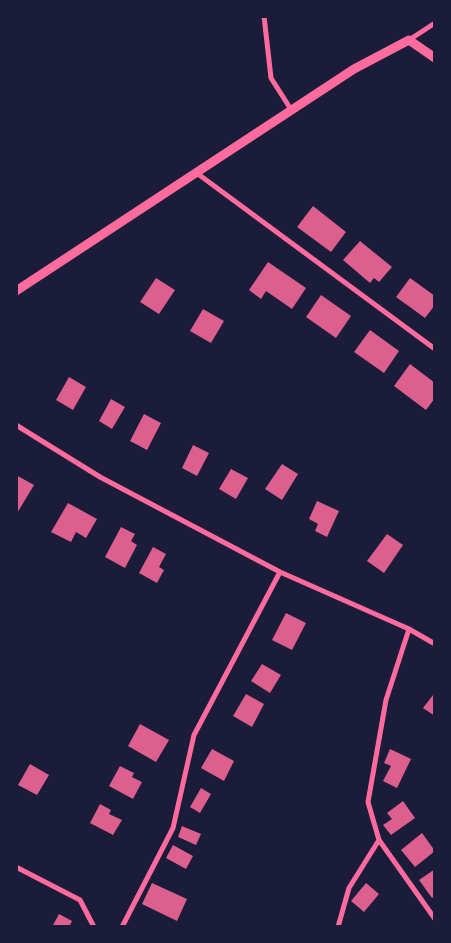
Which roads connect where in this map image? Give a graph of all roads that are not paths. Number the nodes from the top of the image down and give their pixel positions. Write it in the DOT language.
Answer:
graph roads {
  1 [pos="264,16"];
  2 [pos="435,23"];
  3 [pos="409,40"];
  4 [pos="435,58"];
  5 [pos="293,111"];
  6 [pos="198,174"];
  7 [pos="16,292"];
  8 [pos="435,349"];
  9 [pos="16,425"];
  10 [pos="280,572"];
  11 [pos="410,629"];
  12 [pos="435,644"];
  13 [pos="379,840"];
  14 [pos="16,867"];
  15 [pos="435,920"];
  16 [pos="94,927"];
  17 [pos="122,927"];
  18 [pos="338,927"];
  1 -- 5 [label="street"];
  2 -- 3 [label="street"];
  3 -- 4 [label="street"];
  3 -- 5 [label="street"];
  5 -- 6 [label="street"];
  6 -- 7 [label="street"];
  6 -- 8 [label="street"];
  9 -- 10 [label="street"];
  10 -- 11 [label="street"];
  10 -- 17 [label="street"];
  11 -- 12 [label="street"];
  11 -- 13 [label="street"];
  13 -- 15 [label="street"];
  13 -- 18 [label="street"];
  14 -- 16 [label="street"];
}
